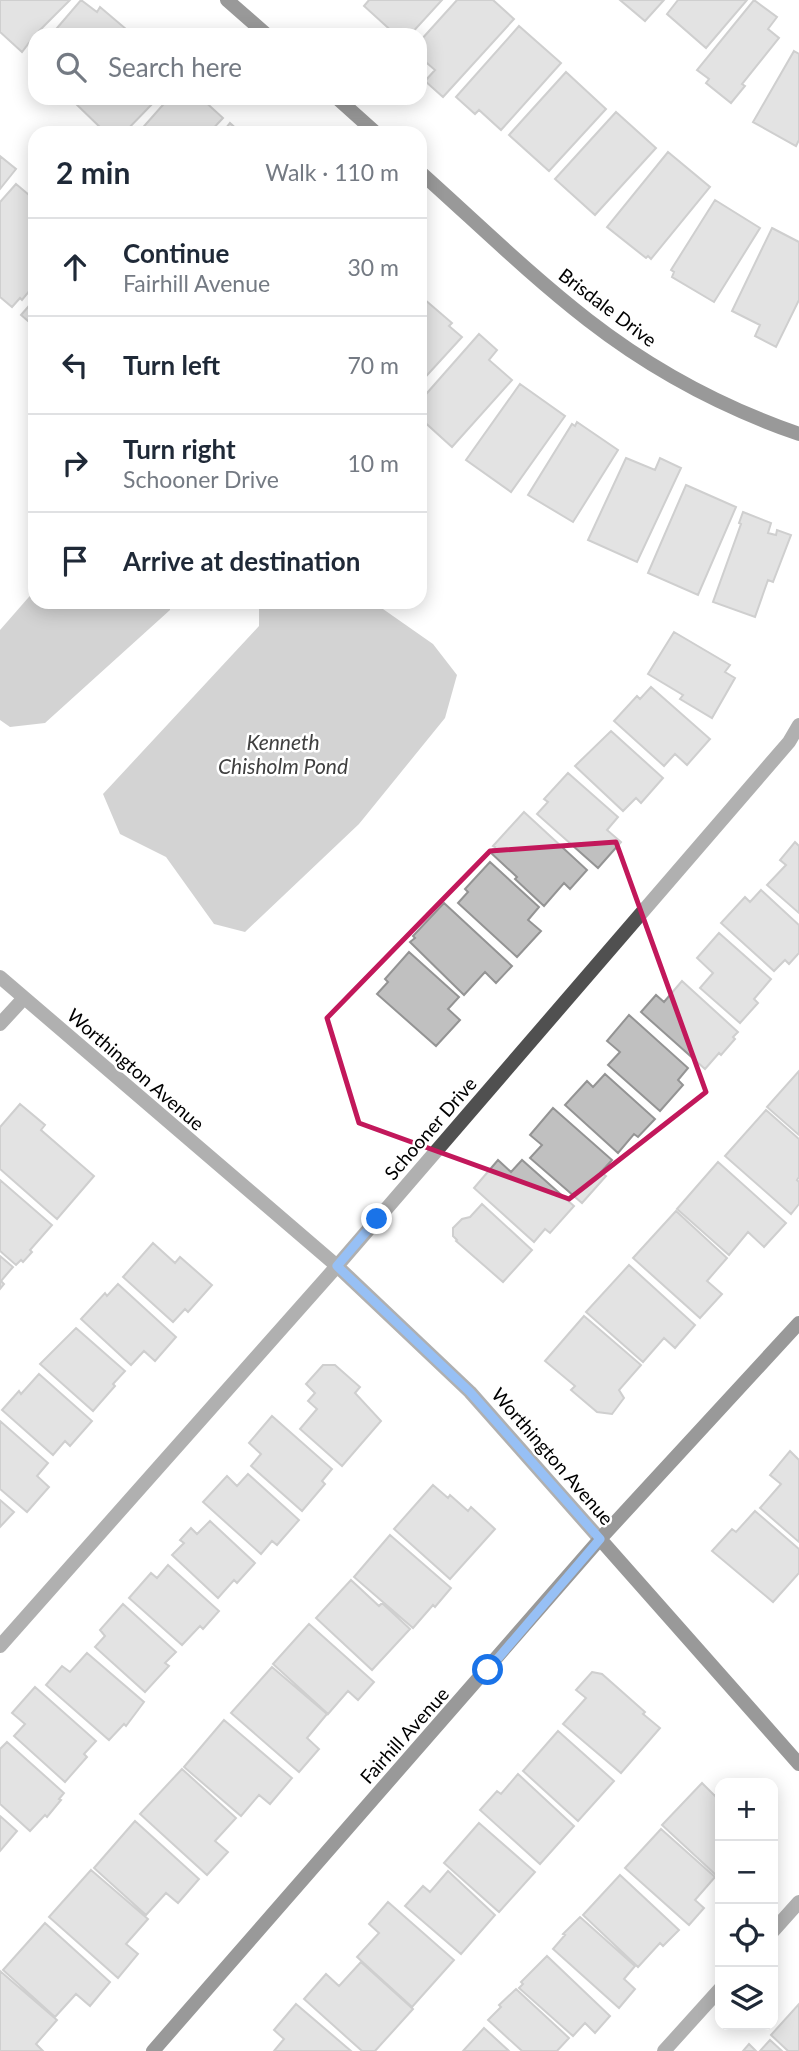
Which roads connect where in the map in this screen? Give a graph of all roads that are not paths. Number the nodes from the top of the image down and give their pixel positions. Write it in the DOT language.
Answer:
graph roads {
  1 [pos="228,0"];
  2 [pos="259,28"];
  3 [pos="345,105"];
  4 [pos="368,126"];
  5 [pos="427,178"];
  6 [pos="799,434"];
  7 [pos="799,726"];
  8 [pos="0,977"];
  9 [pos="24,998"];
  10 [pos="0,1024"];
  11 [pos="337,1266"];
  12 [pos="799,1323"];
  13 [pos="600,1539"];
  14 [pos="0,1646"];
  15 [pos="799,1764"];
  16 [pos="799,1902"];
  17 [pos="778,1925"];
  18 [pos="715,1995"];
  19 [pos="153,2051"];
  20 [pos="664,2051"];
  1 -- 2 [label="street"];
  3 -- 4 [label="street"];
  5 -- 6 [label="street, Brisdale Drive"];
  7 -- 11 [label="street, Schooner Drive"];
  8 -- 9 [label="street, Worthington Avenue"];
  9 -- 10 [label="street"];
  9 -- 11 [label="street, Worthington Avenue"];
  11 -- 13 [label="street, Worthington Avenue"];
  11 -- 14 [label="street, Schooner Drive"];
  12 -- 13 [label="street, Fairhill Avenue"];
  13 -- 15 [label="street, Worthington Avenue"];
  13 -- 19 [label="street, Fairhill Avenue"];
  16 -- 17 [label="street"];
  18 -- 20 [label="street"];
}
